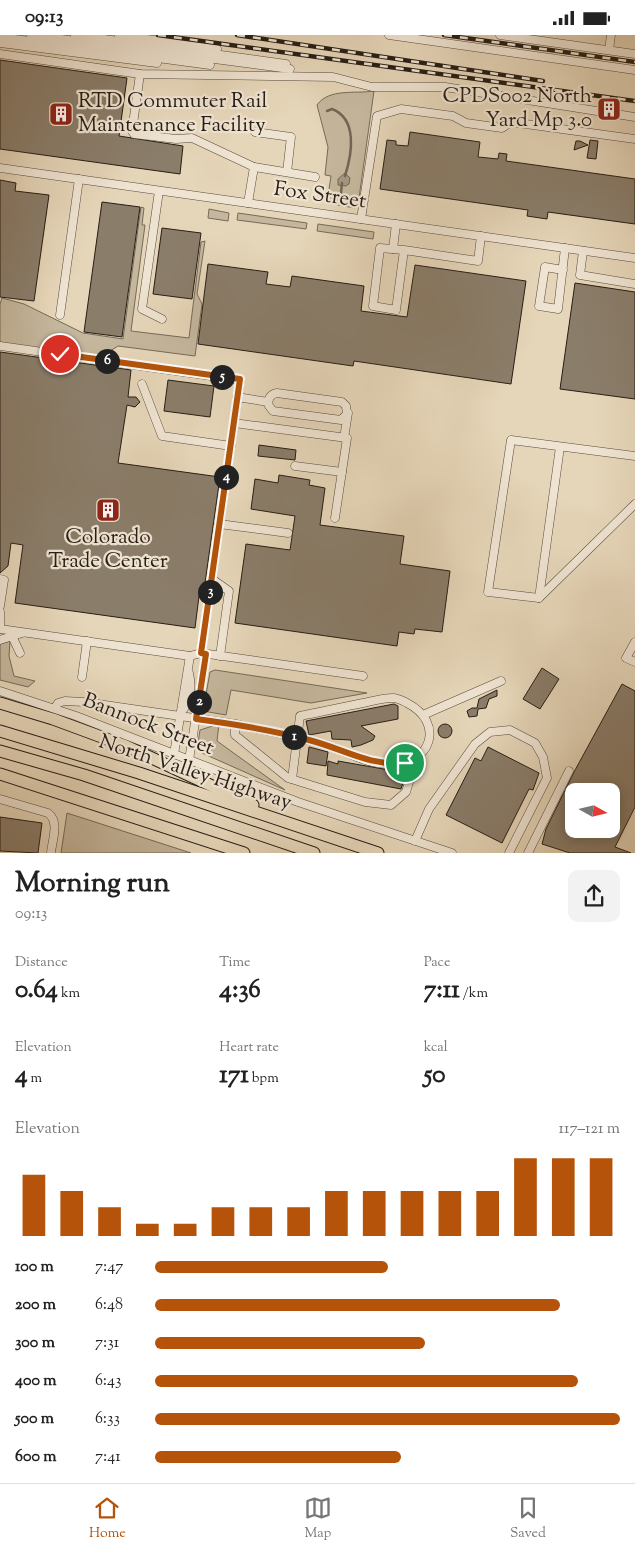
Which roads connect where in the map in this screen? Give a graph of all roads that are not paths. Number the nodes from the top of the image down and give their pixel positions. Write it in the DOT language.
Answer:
graph roads {
  1 [pos="31,35"];
  2 [pos="75,35"];
  3 [pos="119,35"];
  4 [pos="389,35"];
  5 [pos="500,35"];
  6 [pos="611,35"];
  7 [pos="0,37"];
  8 [pos="0,43"];
  9 [pos="609,50"];
  10 [pos="158,52"];
  11 [pos="0,54"];
  12 [pos="635,54"];
  13 [pos="242,63"];
  14 [pos="210,65"];
  15 [pos="290,70"];
  16 [pos="635,70"];
  17 [pos="140,74"];
  18 [pos="155,75"];
  19 [pos="241,77"];
  20 [pos="635,117"];
  21 [pos="255,132"];
  22 [pos="635,139"];
  23 [pos="254,167"];
  24 [pos="0,168"];
  25 [pos="287,172"];
  26 [pos="315,177"];
  27 [pos="79,179"];
  28 [pos="159,191"];
  29 [pos="248,203"];
  30 [pos="361,219"];
  31 [pos="396,225"];
  32 [pos="481,236"];
  33 [pos="565,248"];
  34 [pos="393,249"];
  35 [pos="404,250"];
  36 [pos="583,251"];
  37 [pos="635,258"];
  38 [pos="563,270"];
  39 [pos="635,284"];
  40 [pos="60,315"];
  41 [pos="162,319"];
  42 [pos="0,346"];
  43 [pos="142,384"];
  44 [pos="238,397"];
  45 [pos="268,401"];
  46 [pos="348,411"];
  47 [pos="234,423"];
  48 [pos="344,438"];
  49 [pos="231,446"];
  50 [pos="560,447"];
  51 [pos="635,457"];
  52 [pos="295,466"];
  53 [pos="342,472"];
  54 [pos="635,504"];
  55 [pos="335,518"];
  56 [pos="220,523"];
  57 [pos="288,533"];
  58 [pos="212,579"];
  59 [pos="2,580"];
  60 [pos="539,598"];
  61 [pos="0,606"];
  62 [pos="0,612"];
  63 [pos="0,629"];
  64 [pos="24,632"];
  65 [pos="12,636"];
  66 [pos="0,640"];
  67 [pos="87,641"];
  68 [pos="635,642"];
  69 [pos="20,653"];
  70 [pos="204,654"];
  71 [pos="190,656"];
  72 [pos="220,656"];
  73 [pos="635,662"];
  74 [pos="363,676"];
  75 [pos="82,677"];
  76 [pos="501,681"];
  77 [pos="0,691"];
  78 [pos="0,703"];
  79 [pos="55,708"];
  80 [pos="180,715"];
  81 [pos="197,715"];
  82 [pos="423,715"];
  83 [pos="235,724"];
  84 [pos="0,731"];
  85 [pos="297,737"];
  86 [pos="0,751"];
  87 [pos="174,754"];
  88 [pos="416,759"];
  89 [pos="189,760"];
  90 [pos="569,771"];
  91 [pos="0,774"];
  92 [pos="292,779"];
  93 [pos="0,799"];
  94 [pos="316,833"];
  95 [pos="415,841"];
  96 [pos="51,853"];
  97 [pos="244,853"];
  98 [pos="314,853"];
  99 [pos="378,853"];
  100 [pos="452,853"];
  101 [pos="509,853"];
  102 [pos="529,853"];
  1 -- 10 [label="street"];
  2 -- 10 [label="street"];
  3 -- 10 [label="street"];
  4 -- 16 [label="street"];
  5 -- 9 [label="street"];
  6 -- 9 [label="street"];
  7 -- 10 [label="street"];
  8 -- 10 [label="street"];
  9 -- 12 [label="street"];
  10 -- 13 [label="street"];
  10 -- 14 [label="street"];
  10 -- 15 [label="street"];
  10 -- 18 [label="street"];
  11 -- 17 [label="street"];
  13 -- 15 [label="street"];
  13 -- 19 [label="street"];
  15 -- 19 [label="street"];
  15 -- 20 [label="street"];
  17 -- 18 [label="street"];
  17 -- 23 [label="street"];
  18 -- 19 [label="street"];
  21 -- 25 [label="street"];
  22 -- 30 [label="street"];
  23 -- 25 [label="street"];
  23 -- 29 [label="street"];
  24 -- 27 [label="street, Fox Street"];
  25 -- 26 [label="street"];
  27 -- 28 [label="street, Fox Street"];
  27 -- 40 [label="street"];
  28 -- 29 [label="street, Fox Street"];
  28 -- 41 [label="street"];
  29 -- 30 [label="street, Fox Street"];
  30 -- 31 [label="street, Fox Street"];
  31 -- 32 [label="street, Fox Street"];
  31 -- 34 [label="street"];
  32 -- 33 [label="street, Fox Street"];
  32 -- 35 [label="street"];
  33 -- 36 [label="street, Fox Street"];
  33 -- 38 [label="street"];
  34 -- 35 [label="street"];
  34 -- 35 [label="street"];
  36 -- 37 [label="street, Fox Street"];
  36 -- 39 [label="street"];
  38 -- 38 [label="street"];
  42 -- 44 [label="street"];
  43 -- 49 [label="street"];
  44 -- 45 [label="street"];
  44 -- 47 [label="street"];
  45 -- 46 [label="street"];
  45 -- 46 [label="street"];
  46 -- 48 [label="street"];
  47 -- 48 [label="street"];
  47 -- 49 [label="street"];
  48 -- 53 [label="street"];
  49 -- 56 [label="street"];
  50 -- 51 [label="street"];
  50 -- 60 [label="street"];
  50 -- 60 [label="street"];
  52 -- 53 [label="street"];
  53 -- 55 [label="street"];
  54 -- 60 [label="street"];
  56 -- 57 [label="street"];
  56 -- 58 [label="street"];
  58 -- 70 [label="street"];
  58 -- 72 [label="street"];
  59 -- 61 [label="street"];
  62 -- 63 [label="street"];
  63 -- 64 [label="street"];
  64 -- 65 [label="street"];
  64 -- 67 [label="street"];
  65 -- 66 [label="street"];
  65 -- 69 [label="street"];
  67 -- 71 [label="street"];
  67 -- 75 [label="street"];
  68 -- 73 [label="street"];
  70 -- 71 [label="street"];
  70 -- 72 [label="street"];
  70 -- 81 [label="street"];
  71 -- 80 [label="street"];
  72 -- 74 [label="street"];
  76 -- 82 [label="street"];
  77 -- 79 [label="street, Bannock Street"];
  78 -- 94 [label="highway"];
  79 -- 80 [label="street"];
  79 -- 87 [label="street, Bannock Street"];
  80 -- 81 [label="street"];
  80 -- 87 [label="street"];
  81 -- 83 [label="street"];
  81 -- 89 [label="street"];
  82 -- 85 [label="street"];
  82 -- 88 [label="street"];
  83 -- 85 [label="street"];
  83 -- 92 [label="street"];
  84 -- 94 [label="highway, North Valley Highway"];
  85 -- 88 [label="street"];
  85 -- 92 [label="street"];
  86 -- 98 [label="highway"];
  87 -- 89 [label="street, Bannock Street"];
  88 -- 92 [label="street"];
  89 -- 95 [label="street, Bannock Street"];
  90 -- 102 [label="street"];
  91 -- 97 [label="highway"];
  93 -- 96 [label="street"];
  94 -- 99 [label="highway, North Valley Highway"];
  95 -- 100 [label="street, Bannock Street"];
  95 -- 101 [label="street"];
}
